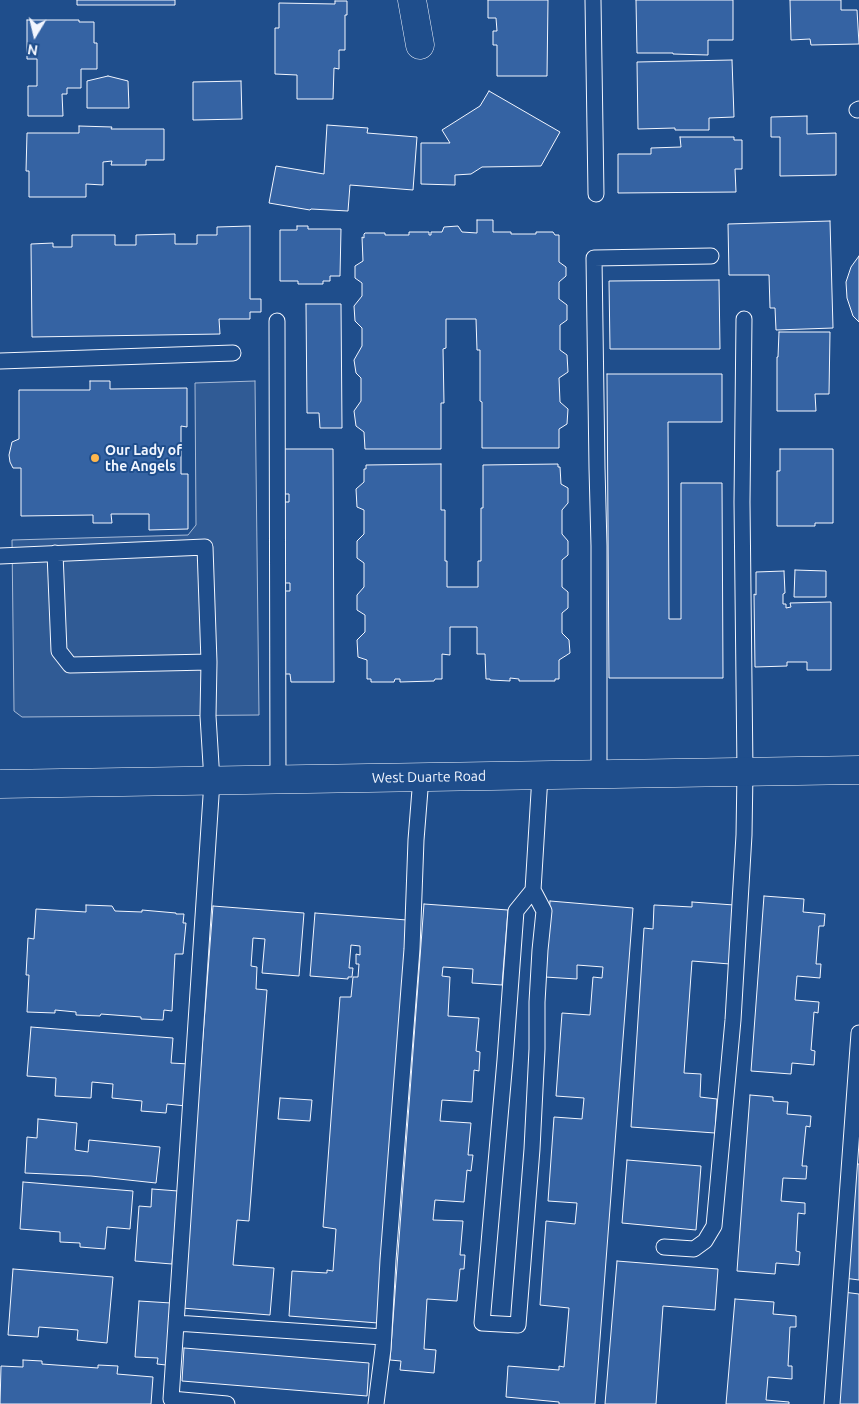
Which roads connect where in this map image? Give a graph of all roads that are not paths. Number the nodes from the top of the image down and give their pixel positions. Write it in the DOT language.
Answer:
graph roads {
  1 [pos="412,0"];
  2 [pos="593,0"];
  3 [pos="420,45"];
  4 [pos="596,194"];
  5 [pos="711,256"];
  6 [pos="744,319"];
  7 [pos="277,321"];
  8 [pos="233,353"];
  9 [pos="0,361"];
  10 [pos="55,553"];
  11 [pos="0,556"];
  12 [pos="209,662"];
  13 [pos="859,770"];
  14 [pos="744,772"];
  15 [pos="599,774"];
  16 [pos="540,776"];
  17 [pos="421,777"];
  18 [pos="278,780"];
  19 [pos="212,781"];
  20 [pos="0,784"];
  21 [pos="532,890"];
  22 [pos="859,1033"];
  23 [pos="664,1247"];
  24 [pos="176,1323"];
  25 [pos="383,1337"];
  26 [pos="227,1404"];
  27 [pos="376,1404"];
  28 [pos="832,1404"];
  1 -- 3 [label="main road"];
  2 -- 4 [label="lane"];
  5 -- 15 [label="lane"];
  6 -- 14 [label="lane"];
  7 -- 18 [label="lane"];
  8 -- 9 [label="lane"];
  10 -- 11 [label="lane"];
  10 -- 12 [label="lane"];
  10 -- 12 [label="lane"];
  12 -- 19 [label="lane"];
  13 -- 14 [label="main road, West Duarte Road"];
  14 -- 15 [label="main road, West Duarte Road"];
  14 -- 23 [label="lane"];
  15 -- 16 [label="main road, West Duarte Road"];
  16 -- 17 [label="main road, West Duarte Road"];
  16 -- 21 [label="lane"];
  17 -- 18 [label="main road, West Duarte Road"];
  17 -- 25 [label="lane"];
  18 -- 19 [label="main road, West Duarte Road"];
  19 -- 20 [label="main road, West Duarte Road"];
  19 -- 24 [label="lane"];
  21 -- 21 [label="lane"];
  22 -- 28 [label="lane"];
  24 -- 25 [label="lane"];
  24 -- 26 [label="lane"];
  25 -- 27 [label="lane"];
}
